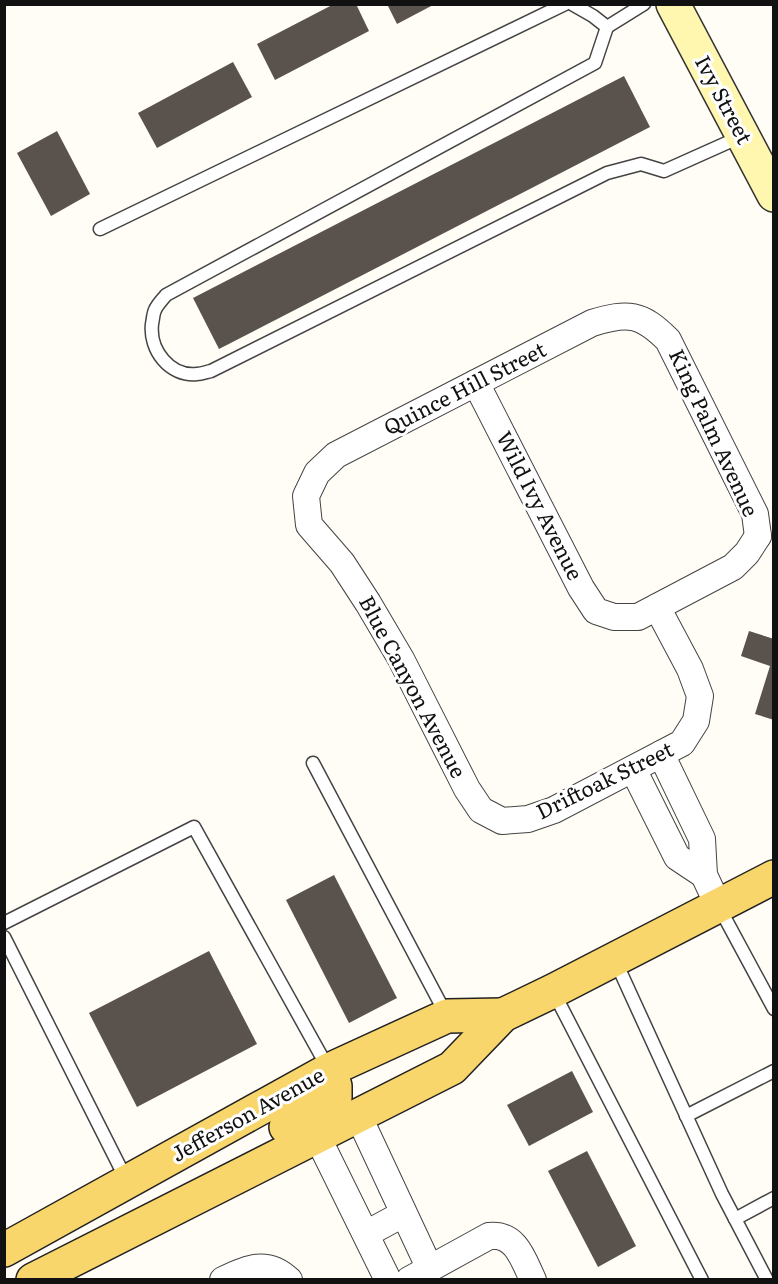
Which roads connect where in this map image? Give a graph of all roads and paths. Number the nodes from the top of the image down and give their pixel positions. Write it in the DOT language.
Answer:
graph roads {
  1 [pos="565,4"];
  2 [pos="572,4"];
  3 [pos="644,4"];
  4 [pos="673,4"];
  5 [pos="607,27"];
  6 [pos="742,136"];
  7 [pos="774,195"];
  8 [pos="100,229"];
  9 [pos="630,317"];
  10 [pos="477,383"];
  11 [pos="313,482"];
  12 [pos="766,537"];
  13 [pos="657,607"];
  14 [pos="661,754"];
  15 [pos="313,763"];
  16 [pos="633,769"];
  17 [pos="672,814"];
  18 [pos="502,821"];
  19 [pos="774,877"];
  20 [pos="718,905"];
  21 [pos="4,923"];
  22 [pos="4,937"];
  23 [pos="614,959"];
  24 [pos="553,991"];
  25 [pos="774,1009"];
  26 [pos="503,1015"];
  27 [pos="447,1016"];
  28 [pos="329,1070"];
  29 [pos="774,1071"];
  30 [pos="358,1115"];
  31 [pos="686,1116"];
  32 [pos="317,1136"];
  33 [pos="128,1182"];
  34 [pos="226,1182"];
  35 [pos="774,1198"];
  36 [pos="403,1214"];
  37 [pos="735,1219"];
  38 [pos="366,1234"];
  39 [pos="4,1250"];
  40 [pos="420,1274"];
  41 [pos="33,1280"];
  42 [pos="223,1280"];
  43 [pos="289,1280"];
  44 [pos="388,1280"];
  45 [pos="533,1280"];
  46 [pos="702,1280"];
  47 [pos="767,1280"];
  1 -- 8 [label="lane"];
  2 -- 5 [label="lane"];
  3 -- 5 [label="lane"];
  4 -- 6 [label="street, Ivy Street"];
  5 -- 6 [label="lane"];
  6 -- 7 [label="street, Ivy Street"];
  9 -- 10 [label="street, Quince Hill Street"];
  9 -- 12 [label="street, King Palm Avenue"];
  10 -- 11 [label="street, Quince Hill Street"];
  10 -- 13 [label="street, Wild Ivy Avenue"];
  11 -- 18 [label="street, Blue Canyon Avenue"];
  12 -- 13 [label="street"];
  13 -- 14 [label="street, Driftoak Street"];
  14 -- 16 [label="street, Driftoak Street"];
  14 -- 17 [label="street"];
  15 -- 27 [label="lane"];
  16 -- 17 [label="street"];
  16 -- 18 [label="street, Driftoak Street"];
  17 -- 20 [label="street"];
  19 -- 20 [label="main road, Jefferson Avenue"];
  20 -- 23 [label="main road, Jefferson Avenue"];
  20 -- 25 [label="lane"];
  21 -- 28 [label="lane"];
  22 -- 33 [label="lane"];
  23 -- 24 [label="main road, Jefferson Avenue"];
  23 -- 31 [label="lane"];
  24 -- 26 [label="main road, Jefferson Avenue"];
  24 -- 46 [label="lane"];
  26 -- 27 [label="main road, Jefferson Avenue"];
  26 -- 30 [label="main road, Jefferson Avenue"];
  27 -- 28 [label="main road, Jefferson Avenue"];
  28 -- 33 [label="main road, Jefferson Avenue"];
  28 -- 34 [label="main road"];
  29 -- 31 [label="lane"];
  30 -- 32 [label="main road, Jefferson Avenue"];
  30 -- 36 [label="street"];
  31 -- 37 [label="lane"];
  32 -- 34 [label="main road, Jefferson Avenue"];
  32 -- 38 [label="street"];
  33 -- 39 [label="main road, Jefferson Avenue"];
  34 -- 41 [label="main road, Jefferson Avenue"];
  35 -- 37 [label="lane"];
  36 -- 38 [label="street"];
  36 -- 40 [label="street"];
  37 -- 47 [label="lane"];
  38 -- 44 [label="street"];
  40 -- 45 [label="street"];
  42 -- 43 [label="street"];
}
